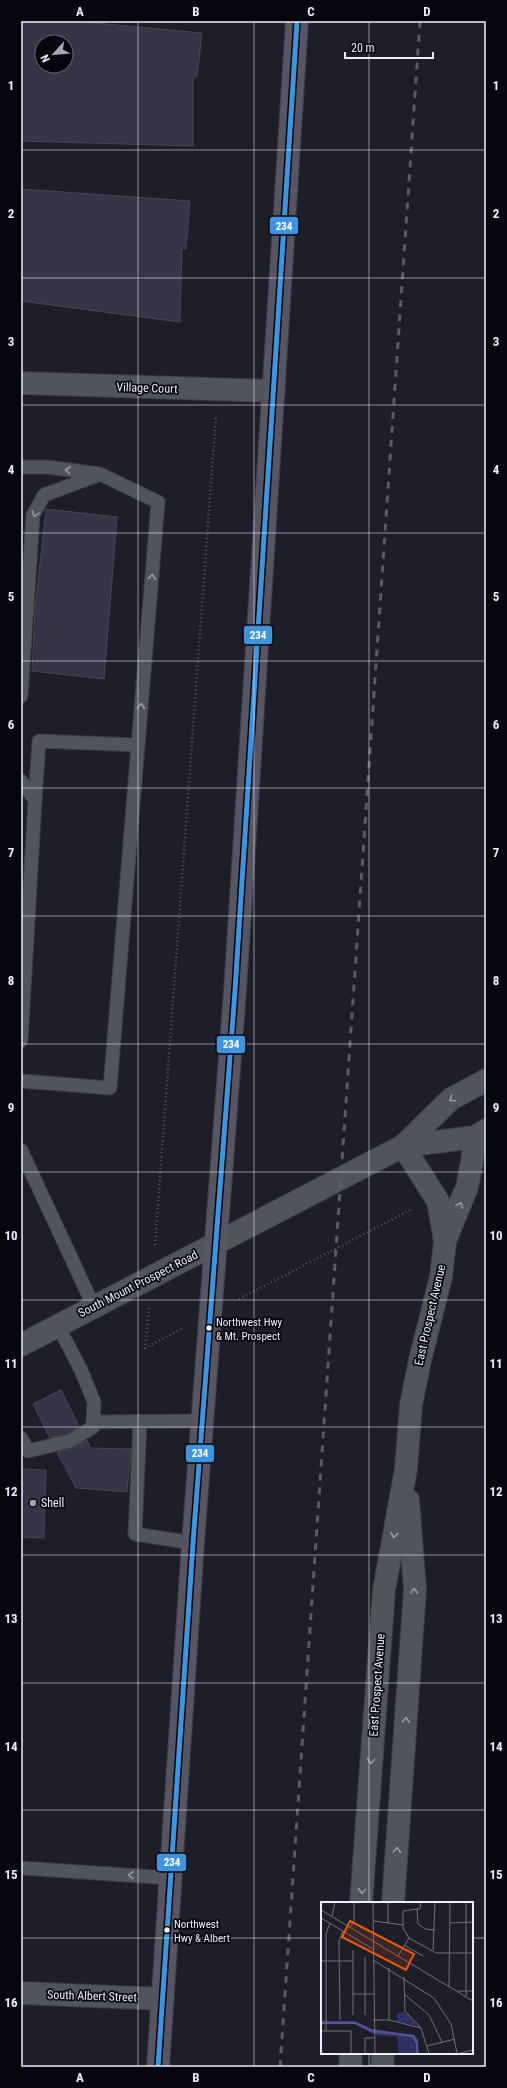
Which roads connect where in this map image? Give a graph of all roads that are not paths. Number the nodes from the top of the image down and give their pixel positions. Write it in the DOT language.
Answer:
graph roads {
  1 [pos="297,21"];
  2 [pos="21,383"];
  3 [pos="274,391"];
  4 [pos="21,467"];
  5 [pos="100,474"];
  6 [pos="21,696"];
  7 [pos="138,745"];
  8 [pos="21,781"];
  9 [pos="34,800"];
  10 [pos="21,1041"];
  11 [pos="486,1080"];
  12 [pos="21,1081"];
  13 [pos="480,1133"];
  14 [pos="403,1146"];
  15 [pos="21,1150"];
  16 [pos="25,1171"];
  17 [pos="445,1241"];
  18 [pos="217,1243"];
  19 [pos="94,1307"];
  20 [pos="58,1326"];
  21 [pos="21,1345"];
  22 [pos="140,1421"];
  23 [pos="203,1421"];
  24 [pos="93,1422"];
  25 [pos="21,1438"];
  26 [pos="406,1469"];
  27 [pos="193,1543"];
  28 [pos="21,1868"];
  29 [pos="170,1878"];
  30 [pos="361,1902"];
  31 [pos="393,1902"];
  32 [pos="21,1993"];
  33 [pos="163,1999"];
  34 [pos="351,2054"];
  35 [pos="383,2054"];
  36 [pos="158,2067"];
  37 [pos="350,2067"];
  38 [pos="382,2067"];
  1 -- 3 [label="main road"];
  2 -- 3 [label="street, Village Court"];
  3 -- 18 [label="main road"];
  5 -- 4 [label="lane, one-way"];
  5 -- 6 [label="lane, one-way"];
  7 -- 5 [label="lane, one-way"];
  7 -- 9 [label="lane"];
  7 -- 12 [label="lane"];
  8 -- 9 [label="lane"];
  9 -- 10 [label="lane"];
  11 -- 14 [label="street, South Mount Prospect Road, one-way"];
  13 -- 14 [label="street, South Mount Prospect Road"];
  17 -- 13 [label="street, one-way"];
  14 -- 17 [label="street, East Prospect Avenue"];
  14 -- 18 [label="street, South Mount Prospect Road"];
  15 -- 16 [label="lane"];
  16 -- 19 [label="lane"];
  17 -- 26 [label="street, East Prospect Avenue"];
  18 -- 19 [label="street, South Mount Prospect Road"];
  18 -- 23 [label="main road"];
  19 -- 20 [label="street, South Mount Prospect Road"];
  20 -- 21 [label="street, South Mount Prospect Road"];
  20 -- 24 [label="lane"];
  22 -- 23 [label="lane"];
  22 -- 24 [label="lane"];
  22 -- 27 [label="lane"];
  23 -- 27 [label="main road"];
  24 -- 25 [label="lane"];
  26 -- 30 [label="street, East Prospect Avenue, one-way"];
  31 -- 26 [label="street, East Prospect Avenue, one-way"];
  27 -- 29 [label="main road"];
  29 -- 28 [label="lane, one-way"];
  29 -- 33 [label="main road"];
  32 -- 33 [label="street, South Albert Street"];
  33 -- 36 [label="main road"];
  34 -- 37 [label="street"];
  35 -- 38 [label="street"];
}
